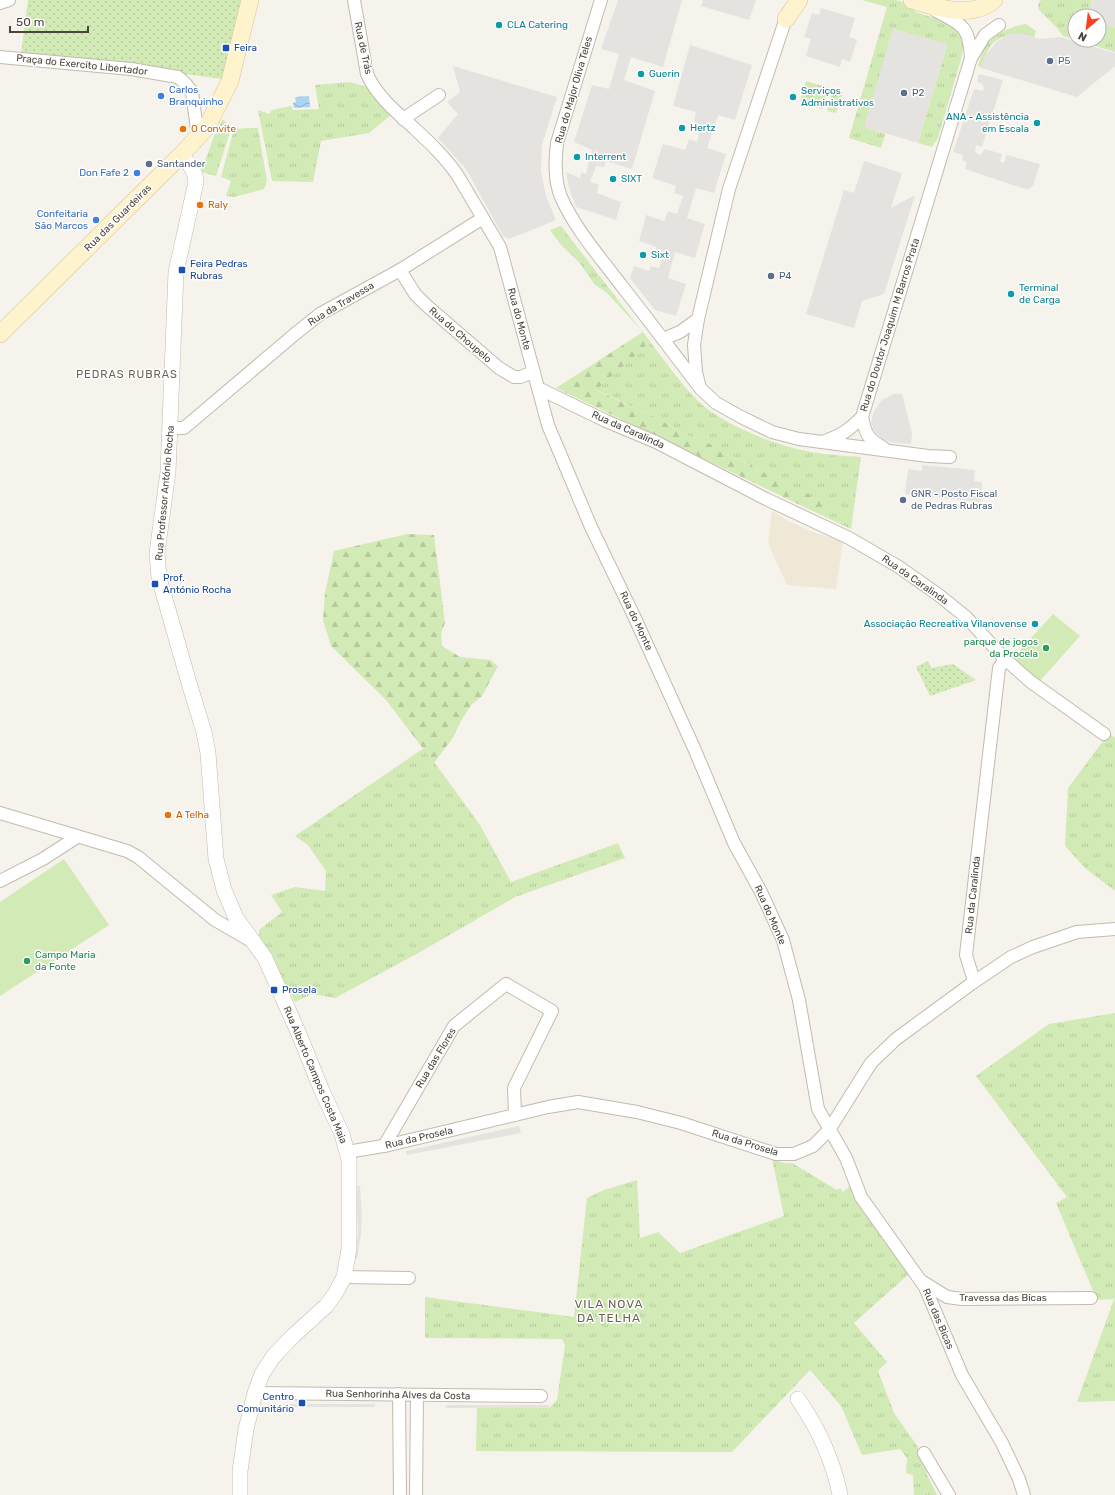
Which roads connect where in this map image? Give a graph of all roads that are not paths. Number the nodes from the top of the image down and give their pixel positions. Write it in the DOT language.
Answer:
graph roads {
  1 [pos="9,0"];
  2 [pos="250,0"];
  3 [pos="354,0"];
  4 [pos="600,0"];
  5 [pos="792,0"];
  6 [pos="800,0"];
  7 [pos="994,0"];
  8 [pos="915,1"];
  9 [pos="0,3"];
  10 [pos="786,19"];
  11 [pos="999,25"];
  12 [pos="4,57"];
  13 [pos="971,58"];
  14 [pos="439,95"];
  15 [pos="403,119"];
  16 [pos="413,127"];
  17 [pos="198,137"];
  18 [pos="181,155"];
  19 [pos="483,218"];
  20 [pos="400,270"];
  21 [pos="698,319"];
  22 [pos="0,334"];
  23 [pos="663,339"];
  24 [pos="534,372"];
  25 [pos="538,388"];
  26 [pos="701,389"];
  27 [pos="862,417"];
  28 [pos="171,428"];
  29 [pos="822,442"];
  30 [pos="888,451"];
  31 [pos="950,457"];
  32 [pos="1005,659"];
  33 [pos="1104,734"];
  34 [pos="0,813"];
  35 [pos="78,836"];
  36 [pos="0,881"];
  37 [pos="1115,929"];
  38 [pos="254,942"];
  39 [pos="974,981"];
  40 [pos="515,1115"];
  41 [pos="829,1130"];
  42 [pos="384,1146"];
  43 [pos="346,1152"];
  44 [pos="344,1277"];
  45 [pos="409,1278"];
  46 [pos="920,1280"];
  47 [pos="1091,1298"];
  48 [pos="255,1393"];
  49 [pos="399,1394"];
  50 [pos="417,1395"];
  51 [pos="541,1396"];
  52 [pos="798,1400"];
  53 [pos="924,1453"];
  54 [pos="400,1464"];
  55 [pos="416,1464"];
  56 [pos="240,1495"];
  57 [pos="400,1495"];
  58 [pos="416,1495"];
  59 [pos="840,1495"];
  60 [pos="949,1495"];
  61 [pos="1024,1495"];
  1 -- 9 [label="street"];
  2 -- 17 [label="main road, Rua das Guardeiras"];
  3 -- 15 [label="street, Rua de Trás"];
  4 -- 23 [label="street, Rua do Major Oliva Teles"];
  5 -- 10 [label="street"];
  6 -- 10 [label="main road"];
  7 -- 8 [label="main road"];
  8 -- 13 [label="street, Rua do Doutor Joaquim M Barros Prata"];
  10 -- 21 [label="street"];
  11 -- 13 [label="street, Rua do Doutor Joaquim M Barros Prata"];
  12 -- 17 [label="street, Praça do Exercito Libertador"];
  13 -- 27 [label="street, Rua do Doutor Joaquim M Barros Prata"];
  14 -- 15 [label="street"];
  15 -- 16 [label="street, Rua de Trás"];
  16 -- 19 [label="street, Rua do Monte"];
  17 -- 18 [label="main road, Rua das Guardeiras"];
  18 -- 22 [label="main road, Rua das Guardeiras"];
  18 -- 28 [label="street, Rua Professor António Rocha"];
  19 -- 20 [label="street, Rua da Travessa"];
  19 -- 24 [label="street, Rua do Monte"];
  20 -- 24 [label="street, Rua do Choupelo"];
  20 -- 28 [label="street, Rua da Travessa"];
  21 -- 23 [label="street"];
  21 -- 26 [label="street"];
  23 -- 26 [label="street, Rua do Doutor Joaquim M Barros Prata"];
  24 -- 25 [label="street, Rua do Monte"];
  25 -- 32 [label="street, Rua da Caralinda"];
  25 -- 41 [label="street, Rua do Monte"];
  26 -- 29 [label="street, Rua do Doutor Joaquim M Barros Prata"];
  27 -- 29 [label="street, Rua do Doutor Joaquim M Barros Prata"];
  27 -- 30 [label="street"];
  28 -- 38 [label="street, Rua Professor António Rocha"];
  29 -- 30 [label="street"];
  30 -- 31 [label="street"];
  32 -- 33 [label="street"];
  32 -- 39 [label="street, Rua da Caralinda"];
  34 -- 35 [label="street, Rua Alberto Campos Costa Maia"];
  35 -- 36 [label="street"];
  35 -- 38 [label="street, Rua Alberto Campos Costa Maia"];
  37 -- 39 [label="street, Rua da Prosela"];
  38 -- 43 [label="street, Rua Alberto Campos Costa Maia"];
  39 -- 41 [label="street, Rua da Prosela"];
  40 -- 41 [label="street, Rua da Prosela"];
  40 -- 42 [label="street, Rua da Prosela"];
  40 -- 42 [label="street, Rua das Flores"];
  41 -- 46 [label="street, Rua das Bicas"];
  42 -- 43 [label="street, Rua da Prosela"];
  43 -- 44 [label="street, Rua Alberto Campos Costa Maia"];
  44 -- 45 [label="street"];
  44 -- 48 [label="street, Rua Alberto Campos Costa Maia"];
  46 -- 47 [label="street, Travessa das Bicas"];
  46 -- 61 [label="street, Rua das Bicas"];
  48 -- 49 [label="street, Rua Senhorinha Alves da Costa"];
  48 -- 56 [label="street, Rua Alberto Campos Costa Maia"];
  49 -- 50 [label="street, Rua Senhorinha Alves da Costa"];
  49 -- 54 [label="street"];
  50 -- 51 [label="street, Rua Senhorinha Alves da Costa"];
  50 -- 55 [label="street"];
  52 -- 59 [label="street"];
  53 -- 60 [label="street"];
  54 -- 55 [label="street"];
  54 -- 57 [label="street"];
  55 -- 58 [label="street"];
}
